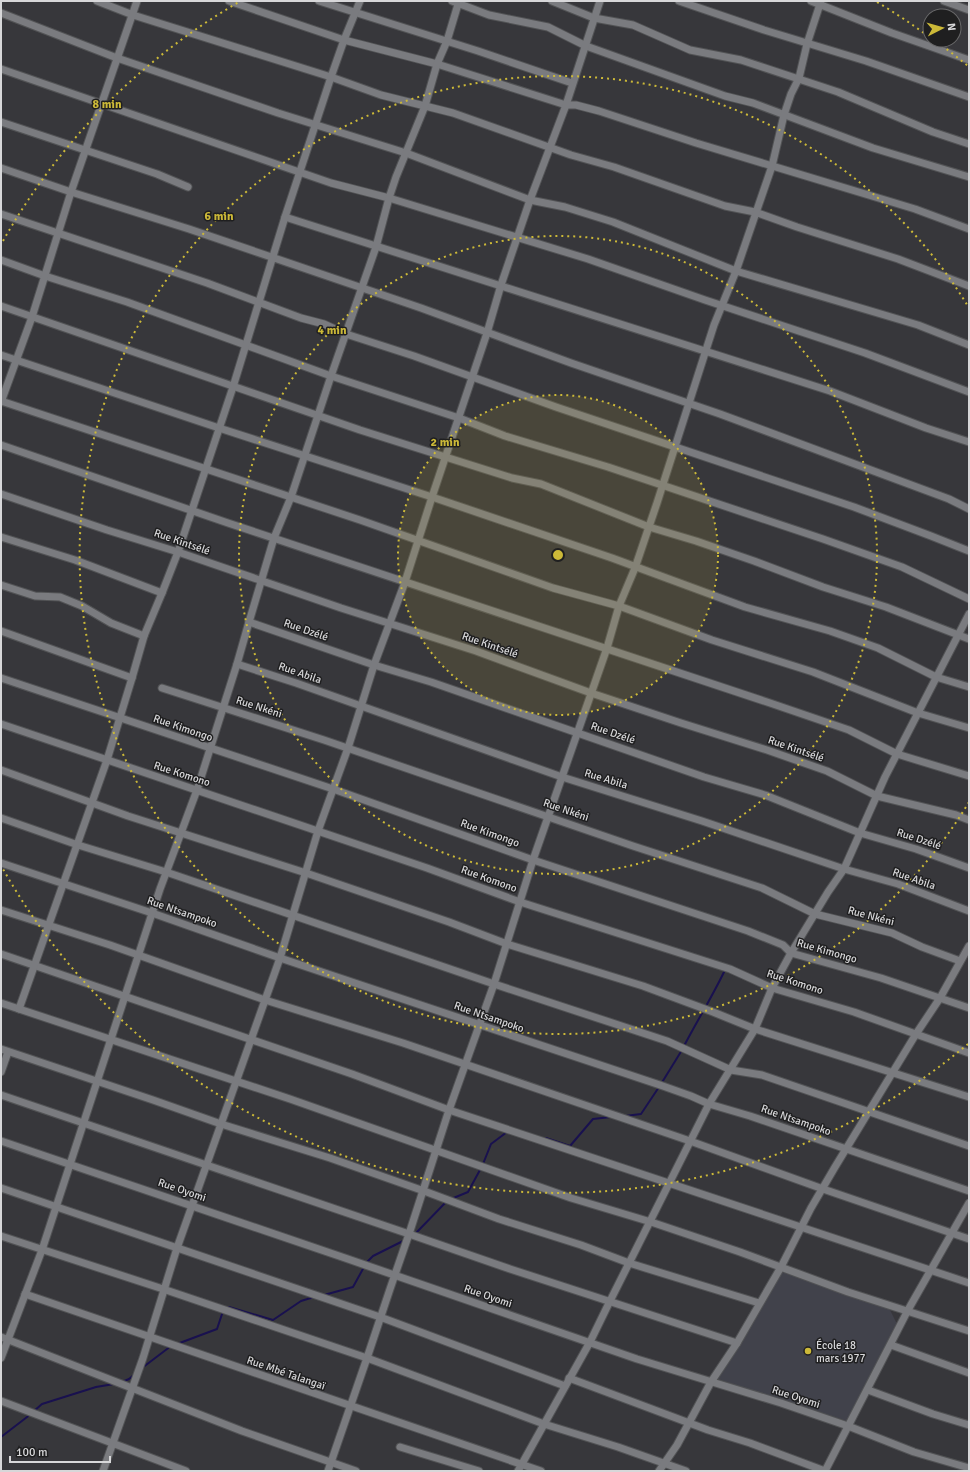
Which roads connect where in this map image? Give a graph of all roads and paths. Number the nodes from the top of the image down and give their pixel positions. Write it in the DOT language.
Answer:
graph roads {
  1 [pos="96,1"];
  2 [pos="137,1"];
  3 [pos="229,1"];
  4 [pos="319,1"];
  5 [pos="360,1"];
  6 [pos="552,1"];
  7 [pos="600,1"];
  8 [pos="679,1"];
  9 [pos="811,1"];
  10 [pos="944,1"];
  11 [pos="457,2"];
  12 [pos="820,2"];
  13 [pos="969,10"];
  14 [pos="1,13"];
  15 [pos="356,13"];
  16 [pos="132,14"];
  17 [pos="594,18"];
  18 [pos="344,40"];
  19 [pos="447,41"];
  20 [pos="807,44"];
  21 [pos="586,46"];
  22 [pos="118,58"];
  23 [pos="969,60"];
  24 [pos="437,64"];
  25 [pos="1,69"];
  26 [pos="331,77"];
  27 [pos="799,78"];
  28 [pos="572,83"];
  29 [pos="969,97"];
  30 [pos="102,105"];
  31 [pos="566,105"];
  32 [pos="424,106"];
  33 [pos="784,115"];
  34 [pos="1,122"];
  35 [pos="315,124"];
  36 [pos="969,144"];
  37 [pos="550,148"];
  38 [pos="86,150"];
  39 [pos="406,153"];
  40 [pos="772,166"];
  41 [pos="1,168"];
  42 [pos="300,173"];
  43 [pos="969,177"];
  44 [pos="188,187"];
  45 [pos="71,192"];
  46 [pos="389,198"];
  47 [pos="530,200"];
  48 [pos="755,212"];
  49 [pos="1,214"];
  50 [pos="285,217"];
  51 [pos="969,229"];
  52 [pos="59,233"];
  53 [pos="519,238"];
  54 [pos="376,247"];
  55 [pos="273,257"];
  56 [pos="1,260"];
  57 [pos="736,271"];
  58 [pos="45,276"];
  59 [pos="501,285"];
  60 [pos="969,286"];
  61 [pos="362,288"];
  62 [pos="259,302"];
  63 [pos="722,305"];
  64 [pos="1,306"];
  65 [pos="32,317"];
  66 [pos="488,333"];
  67 [pos="346,334"];
  68 [pos="969,345"];
  69 [pos="246,346"];
  70 [pos="705,352"];
  71 [pos="1,355"];
  72 [pos="16,360"];
  73 [pos="331,376"];
  74 [pos="472,378"];
  75 [pos="233,387"];
  76 [pos="969,392"];
  77 [pos="1,402"];
  78 [pos="688,404"];
  79 [pos="318,415"];
  80 [pos="459,418"];
  81 [pos="219,428"];
  82 [pos="969,442"];
  83 [pos="1,445"];
  84 [pos="675,447"];
  85 [pos="305,455"];
  86 [pos="446,457"];
  87 [pos="206,469"];
  88 [pos="662,485"];
  89 [pos="1,494"];
  90 [pos="291,497"];
  91 [pos="432,497"];
  92 [pos="969,509"];
  93 [pos="191,510"];
  94 [pos="649,528"];
  95 [pos="1,537"];
  96 [pos="274,538"];
  97 [pos="419,541"];
  98 [pos="969,551"];
  99 [pos="178,552"];
  100 [pos="634,568"];
  101 [pos="261,581"];
  102 [pos="405,582"];
  103 [pos="1,585"];
  104 [pos="162,593"];
  105 [pos="969,599"];
  106 [pos="619,606"];
  107 [pos="969,614"];
  108 [pos="249,622"];
  109 [pos="389,623"];
  110 [pos="1,631"];
  111 [pos="144,636"];
  112 [pos="958,636"];
  113 [pos="969,639"];
  114 [pos="607,648"];
  115 [pos="237,664"];
  116 [pos="374,665"];
  117 [pos="1,678"];
  118 [pos="132,678"];
  119 [pos="936,678"];
  120 [pos="969,687"];
  121 [pos="162,688"];
  122 [pos="592,693"];
  123 [pos="361,706"];
  124 [pos="222,707"];
  125 [pos="918,713"];
  126 [pos="119,718"];
  127 [pos="1,724"];
  128 [pos="969,728"];
  129 [pos="578,733"];
  130 [pos="210,748"];
  131 [pos="348,748"];
  132 [pos="897,754"];
  133 [pos="106,760"];
  134 [pos="1,770"];
  135 [pos="969,776"];
  136 [pos="562,777"];
  137 [pos="333,789"];
  138 [pos="197,790"];
  139 [pos="877,796"];
  140 [pos="92,802"];
  141 [pos="549,816"];
  142 [pos="1,818"];
  143 [pos="969,820"];
  144 [pos="318,831"];
  145 [pos="181,833"];
  146 [pos="860,833"];
  147 [pos="78,845"];
  148 [pos="533,860"];
  149 [pos="1,863"];
  150 [pos="969,868"];
  151 [pos="844,869"];
  152 [pos="166,872"];
  153 [pos="306,873"];
  154 [pos="64,884"];
  155 [pos="520,902"];
  156 [pos="1,910"];
  157 [pos="969,911"];
  158 [pos="152,913"];
  159 [pos="815,914"];
  160 [pos="293,915"];
  161 [pos="49,926"];
  162 [pos="507,944"];
  163 [pos="969,946"];
  164 [pos="791,953"];
  165 [pos="1,954"];
  166 [pos="967,954"];
  167 [pos="139,956"];
  168 [pos="280,958"];
  169 [pos="960,961"];
  170 [pos="35,966"];
  171 [pos="494,984"];
  172 [pos="772,988"];
  173 [pos="126,997"];
  174 [pos="940,998"];
  175 [pos="265,1000"];
  176 [pos="1,1003"];
  177 [pos="969,1008"];
  178 [pos="19,1009"];
  179 [pos="479,1025"];
  180 [pos="755,1030"];
  181 [pos="916,1034"];
  182 [pos="111,1040"];
  183 [pos="251,1040"];
  184 [pos="5,1050"];
  185 [pos="969,1053"];
  186 [pos="465,1065"];
  187 [pos="731,1070"];
  188 [pos="1,1072"];
  189 [pos="892,1072"];
  190 [pos="98,1082"];
  191 [pos="236,1082"];
  192 [pos="1,1095"];
  193 [pos="969,1097"];
  194 [pos="709,1104"];
  195 [pos="448,1110"];
  196 [pos="868,1111"];
  197 [pos="84,1123"];
  198 [pos="221,1124"];
  199 [pos="1,1141"];
  200 [pos="690,1141"];
  201 [pos="969,1146"];
  202 [pos="435,1149"];
  203 [pos="846,1150"];
  204 [pos="70,1164"];
  205 [pos="207,1164"];
  206 [pos="669,1182"];
  207 [pos="1,1188"];
  208 [pos="823,1189"];
  209 [pos="424,1191"];
  210 [pos="969,1191"];
  211 [pos="969,1203"];
  212 [pos="193,1206"];
  213 [pos="56,1207"];
  214 [pos="651,1222"];
  215 [pos="801,1227"];
  216 [pos="952,1233"];
  217 [pos="410,1234"];
  218 [pos="1,1236"];
  219 [pos="969,1239"];
  220 [pos="177,1248"];
  221 [pos="42,1250"];
  222 [pos="629,1264"];
  223 [pos="781,1267"];
  224 [pos="932,1271"];
  225 [pos="395,1275"];
  226 [pos="969,1283"];
  227 [pos="163,1289"];
  228 [pos="25,1294"];
  229 [pos="608,1303"];
  230 [pos="759,1303"];
  231 [pos="908,1310"];
  232 [pos="380,1317"];
  233 [pos="969,1331"];
  234 [pos="149,1337"];
  235 [pos="4,1338"];
  236 [pos="590,1342"];
  237 [pos="737,1344"];
  238 [pos="891,1345"];
  239 [pos="1,1358"];
  240 [pos="367,1358"];
  241 [pos="969,1373"];
  242 [pos="570,1378"];
  243 [pos="712,1382"];
  244 [pos="565,1386"];
  245 [pos="132,1388"];
  246 [pos="868,1390"];
  247 [pos="1,1401"];
  248 [pos="350,1406"];
  249 [pos="689,1422"];
  250 [pos="544,1424"];
  251 [pos="969,1425"];
  252 [pos="848,1426"];
  253 [pos="112,1444"];
  254 [pos="400,1447"];
  255 [pos="331,1462"];
  256 [pos="522,1464"];
  257 [pos="663,1464"];
  258 [pos="969,1468"];
  259 [pos="103,1471"];
  260 [pos="186,1471"];
  261 [pos="328,1471"];
  262 [pos="356,1471"];
  263 [pos="480,1471"];
  264 [pos="518,1471"];
  265 [pos="541,1471"];
  266 [pos="659,1471"];
  267 [pos="686,1471"];
  268 [pos="825,1471"];
  1 -- 16 [label="street"];
  2 -- 16 [label="street"];
  3 -- 18 [label="street"];
  4 -- 15 [label="street"];
  5 -- 15 [label="street"];
  6 -- 17 [label="street"];
  7 -- 17 [label="street"];
  8 -- 20 [label="street"];
  9 -- 12 [label="street"];
  10 -- 13 [label="street"];
  11 -- 19 [label="street"];
  11 -- 21 [label="street"];
  12 -- 20 [label="street"];
  12 -- 23 [label="street"];
  14 -- 22 [label="street"];
  15 -- 18 [label="street"];
  15 -- 19 [label="street"];
  16 -- 22 [label="street"];
  16 -- 26 [label="street"];
  17 -- 21 [label="street"];
  17 -- 27 [label="street"];
  18 -- 24 [label="street"];
  18 -- 26 [label="street"];
  19 -- 24 [label="street"];
  19 -- 28 [label="street"];
  20 -- 27 [label="street"];
  20 -- 29 [label="street"];
  21 -- 28 [label="street"];
  21 -- 33 [label="street"];
  22 -- 30 [label="street"];
  22 -- 35 [label="street"];
  24 -- 31 [label="street"];
  24 -- 32 [label="street"];
  25 -- 30 [label="street"];
  26 -- 32 [label="street"];
  26 -- 35 [label="street"];
  27 -- 33 [label="street"];
  27 -- 36 [label="street"];
  28 -- 31 [label="street"];
  30 -- 38 [label="street"];
  30 -- 42 [label="street"];
  31 -- 37 [label="street"];
  31 -- 40 [label="street"];
  32 -- 37 [label="street"];
  32 -- 39 [label="street"];
  33 -- 40 [label="street"];
  33 -- 43 [label="street"];
  34 -- 38 [label="street"];
  35 -- 39 [label="street"];
  35 -- 42 [label="street"];
  37 -- 47 [label="street"];
  37 -- 48 [label="street"];
  38 -- 44 [label="street"];
  38 -- 45 [label="street"];
  39 -- 46 [label="street"];
  39 -- 47 [label="street"];
  40 -- 48 [label="street"];
  40 -- 51 [label="street"];
  41 -- 45 [label="street"];
  42 -- 46 [label="street"];
  42 -- 50 [label="street"];
  45 -- 52 [label="street"];
  45 -- 55 [label="street"];
  46 -- 53 [label="street"];
  46 -- 54 [label="street"];
  47 -- 53 [label="street"];
  47 -- 57 [label="street"];
  48 -- 57 [label="street"];
  48 -- 60 [label="street"];
  49 -- 52 [label="street"];
  50 -- 54 [label="street"];
  50 -- 55 [label="street"];
  52 -- 58 [label="street"];
  52 -- 62 [label="street"];
  53 -- 59 [label="street"];
  53 -- 63 [label="street"];
  54 -- 59 [label="street"];
  54 -- 61 [label="street"];
  55 -- 61 [label="street"];
  55 -- 62 [label="street"];
  56 -- 58 [label="street"];
  57 -- 63 [label="street"];
  57 -- 68 [label="street"];
  58 -- 65 [label="street"];
  58 -- 69 [label="street"];
  59 -- 66 [label="street"];
  59 -- 70 [label="street"];
  61 -- 66 [label="street"];
  61 -- 67 [label="street"];
  62 -- 67 [label="street"];
  62 -- 69 [label="street"];
  63 -- 70 [label="street"];
  63 -- 76 [label="street"];
  64 -- 65 [label="street"];
  65 -- 72 [label="street"];
  65 -- 75 [label="street"];
  66 -- 74 [label="street"];
  66 -- 78 [label="street"];
  67 -- 73 [label="street"];
  67 -- 74 [label="street"];
  69 -- 73 [label="street"];
  69 -- 75 [label="street"];
  70 -- 78 [label="street"];
  70 -- 82 [label="street"];
  71 -- 72 [label="street"];
  72 -- 77 [label="street"];
  72 -- 81 [label="street"];
  73 -- 79 [label="street"];
  73 -- 80 [label="street"];
  74 -- 80 [label="street"];
  74 -- 84 [label="street"];
  75 -- 79 [label="street"];
  75 -- 81 [label="street"];
  77 -- 87 [label="street"];
  78 -- 84 [label="street"];
  78 -- 92 [label="street"];
  79 -- 85 [label="street"];
  79 -- 86 [label="street"];
  80 -- 86 [label="street"];
  80 -- 88 [label="street"];
  81 -- 85 [label="street"];
  81 -- 87 [label="street"];
  83 -- 93 [label="street"];
  84 -- 88 [label="street"];
  84 -- 98 [label="street"];
  85 -- 90 [label="street"];
  85 -- 91 [label="street"];
  86 -- 91 [label="street"];
  86 -- 94 [label="street"];
  87 -- 90 [label="street"];
  87 -- 93 [label="street"];
  88 -- 94 [label="street"];
  88 -- 105 [label="street"];
  89 -- 99 [label="street, Rue Kintsélé"];
  90 -- 96 [label="street"];
  90 -- 97 [label="street"];
  91 -- 97 [label="street"];
  91 -- 100 [label="street"];
  93 -- 96 [label="street"];
  93 -- 99 [label="street"];
  94 -- 100 [label="street"];
  94 -- 112 [label="street"];
  95 -- 104 [label="street"];
  96 -- 101 [label="street"];
  96 -- 102 [label="street"];
  97 -- 102 [label="street"];
  97 -- 106 [label="street"];
  99 -- 101 [label="street, Rue Kintsélé"];
  99 -- 104 [label="street"];
  100 -- 106 [label="street"];
  100 -- 119 [label="street"];
  101 -- 108 [label="street"];
  101 -- 109 [label="street, Rue Kintsélé"];
  102 -- 109 [label="street"];
  102 -- 114 [label="street"];
  103 -- 111 [label="street"];
  104 -- 111 [label="street"];
  106 -- 114 [label="street"];
  106 -- 125 [label="street"];
  107 -- 112 [label="street"];
  108 -- 115 [label="street"];
  108 -- 116 [label="street, Rue Dzélé"];
  109 -- 116 [label="street"];
  109 -- 122 [label="street, Rue Kintsélé"];
  110 -- 118 [label="street"];
  111 -- 118 [label="street"];
  112 -- 113 [label="street"];
  112 -- 119 [label="street"];
  114 -- 122 [label="street"];
  114 -- 132 [label="street"];
  115 -- 123 [label="street, Rue Abila"];
  115 -- 124 [label="street"];
  116 -- 123 [label="street"];
  116 -- 129 [label="street, Rue Dzélé"];
  117 -- 126 [label="street, Rue Kimongo"];
  118 -- 126 [label="street"];
  119 -- 120 [label="street"];
  119 -- 125 [label="street"];
  121 -- 124 [label="street, Rue Nkéni"];
  122 -- 129 [label="street"];
  122 -- 139 [label="street, Rue Kintsélé"];
  123 -- 131 [label="street"];
  123 -- 136 [label="street, Rue Abila"];
  124 -- 130 [label="street"];
  124 -- 131 [label="street, Rue Nkéni"];
  125 -- 128 [label="street"];
  125 -- 132 [label="street"];
  126 -- 130 [label="street, Rue Kimongo"];
  126 -- 133 [label="street"];
  127 -- 133 [label="street, Rue Komono"];
  129 -- 136 [label="street"];
  129 -- 146 [label="street, Rue Dzélé"];
  130 -- 137 [label="street, Rue Kimongo"];
  130 -- 138 [label="street"];
  131 -- 137 [label="street"];
  131 -- 141 [label="street, Rue Nkéni"];
  132 -- 135 [label="street"];
  132 -- 139 [label="street"];
  133 -- 138 [label="street, Rue Komono"];
  133 -- 140 [label="street"];
  134 -- 140 [label="street"];
  136 -- 141 [label="street"];
  136 -- 151 [label="street, Rue Abila"];
  137 -- 144 [label="street"];
  137 -- 148 [label="street, Rue Kimongo"];
  138 -- 144 [label="street, Rue Komono"];
  138 -- 145 [label="street"];
  139 -- 143 [label="street, Rue Kintsélé"];
  139 -- 146 [label="street"];
  140 -- 145 [label="street"];
  140 -- 147 [label="street"];
  141 -- 148 [label="street"];
  141 -- 159 [label="street, Rue Nkéni"];
  142 -- 147 [label="street"];
  144 -- 153 [label="street"];
  144 -- 155 [label="street, Rue Komono"];
  145 -- 152 [label="street"];
  145 -- 153 [label="street"];
  146 -- 150 [label="street, Rue Dzélé"];
  146 -- 151 [label="street"];
  147 -- 152 [label="street"];
  147 -- 154 [label="street"];
  148 -- 155 [label="street"];
  148 -- 164 [label="street, Rue Kimongo"];
  149 -- 154 [label="street, Rue Ntsampoko"];
  151 -- 157 [label="street, Rue Abila"];
  151 -- 159 [label="street"];
  152 -- 158 [label="street"];
  152 -- 160 [label="street"];
  153 -- 160 [label="street"];
  153 -- 162 [label="street"];
  154 -- 158 [label="street, Rue Ntsampoko"];
  154 -- 161 [label="street"];
  155 -- 162 [label="street"];
  155 -- 172 [label="street, Rue Komono"];
  156 -- 161 [label="street"];
  158 -- 167 [label="street"];
  158 -- 168 [label="street, Rue Ntsampoko"];
  159 -- 164 [label="street"];
  159 -- 169 [label="street, Rue Nkéni"];
  160 -- 168 [label="street"];
  160 -- 171 [label="street"];
  161 -- 167 [label="street"];
  161 -- 170 [label="street"];
  162 -- 171 [label="street"];
  162 -- 180 [label="street"];
  163 -- 166 [label="street"];
  164 -- 172 [label="street"];
  164 -- 174 [label="street, Rue Kimongo"];
  165 -- 170 [label="street"];
  166 -- 169 [label="street"];
  167 -- 173 [label="street"];
  167 -- 175 [label="street"];
  168 -- 175 [label="street"];
  168 -- 179 [label="street, Rue Ntsampoko"];
  169 -- 174 [label="street"];
  170 -- 173 [label="street"];
  170 -- 178 [label="street"];
  171 -- 179 [label="street"];
  171 -- 187 [label="street"];
  172 -- 180 [label="street"];
  172 -- 181 [label="street, Rue Komono"];
  173 -- 182 [label="street"];
  173 -- 183 [label="street"];
  174 -- 177 [label="street, Rue Kimongo"];
  174 -- 181 [label="street"];
  175 -- 183 [label="street"];
  175 -- 186 [label="street"];
  176 -- 178 [label="street"];
  178 -- 182 [label="street"];
  179 -- 186 [label="street"];
  179 -- 194 [label="street, Rue Ntsampoko"];
  180 -- 187 [label="street"];
  180 -- 189 [label="street"];
  181 -- 185 [label="street, Rue Komono"];
  181 -- 189 [label="street"];
  182 -- 190 [label="street"];
  182 -- 191 [label="street"];
  183 -- 191 [label="street"];
  183 -- 195 [label="street"];
  184 -- 188 [label="street"];
  184 -- 190 [label="street"];
  186 -- 195 [label="street"];
  186 -- 200 [label="street"];
  187 -- 194 [label="street"];
  187 -- 196 [label="street"];
  189 -- 193 [label="street"];
  189 -- 196 [label="street"];
  190 -- 197 [label="street"];
  190 -- 198 [label="street"];
  191 -- 198 [label="street"];
  191 -- 202 [label="street"];
  192 -- 197 [label="street"];
  194 -- 200 [label="street"];
  194 -- 203 [label="street, Rue Ntsampoko"];
  195 -- 202 [label="street"];
  195 -- 206 [label="street"];
  196 -- 201 [label="street"];
  196 -- 203 [label="street"];
  197 -- 204 [label="street"];
  197 -- 205 [label="street"];
  198 -- 205 [label="street"];
  198 -- 209 [label="street"];
  199 -- 204 [label="street, Rue Oyomi"];
  200 -- 206 [label="street"];
  200 -- 208 [label="street"];
  202 -- 209 [label="street"];
  202 -- 214 [label="street"];
  203 -- 208 [label="street"];
  203 -- 210 [label="street, Rue Ntsampoko"];
  204 -- 212 [label="street, Rue Oyomi"];
  204 -- 213 [label="street"];
  205 -- 212 [label="street"];
  205 -- 217 [label="street"];
  206 -- 214 [label="street"];
  206 -- 215 [label="street"];
  207 -- 213 [label="street"];
  208 -- 215 [label="street"];
  208 -- 216 [label="street"];
  209 -- 217 [label="street"];
  209 -- 222 [label="street"];
  211 -- 216 [label="street"];
  212 -- 220 [label="street"];
  212 -- 225 [label="street, Rue Oyomi"];
  213 -- 220 [label="street"];
  213 -- 221 [label="street"];
  214 -- 222 [label="street"];
  214 -- 223 [label="street"];
  215 -- 223 [label="street"];
  215 -- 224 [label="street"];
  216 -- 219 [label="street"];
  216 -- 224 [label="street"];
  217 -- 225 [label="street"];
  217 -- 229 [label="street"];
  218 -- 221 [label="street"];
  220 -- 227 [label="street"];
  220 -- 232 [label="street"];
  221 -- 227 [label="street"];
  221 -- 228 [label="street"];
  222 -- 229 [label="street"];
  222 -- 230 [label="street"];
  223 -- 230 [label="street"];
  223 -- 231 [label="street"];
  224 -- 226 [label="street"];
  224 -- 231 [label="street"];
  225 -- 232 [label="street"];
  225 -- 236 [label="street, Rue Oyomi"];
  227 -- 234 [label="street"];
  227 -- 240 [label="street"];
  228 -- 234 [label="street, Rue Mbé Talangaï"];
  228 -- 235 [label="street"];
  229 -- 236 [label="street"];
  229 -- 237 [label="street"];
  230 -- 237 [label="street"];
  231 -- 233 [label="street"];
  231 -- 238 [label="street"];
  232 -- 240 [label="street"];
  232 -- 244 [label="street"];
  234 -- 245 [label="street"];
  234 -- 248 [label="street, Rue Mbé Talangaï"];
  235 -- 239 [label="street"];
  235 -- 245 [label="street"];
  236 -- 242 [label="street"];
  236 -- 243 [label="street, Rue Oyomi"];
  237 -- 243 [label="street"];
  238 -- 241 [label="street"];
  238 -- 246 [label="street"];
  240 -- 248 [label="street"];
  240 -- 250 [label="street"];
  242 -- 244 [label="street"];
  242 -- 249 [label="street"];
  243 -- 249 [label="street"];
  243 -- 252 [label="street, Rue Oyomi"];
  244 -- 250 [label="street"];
  245 -- 253 [label="street"];
  245 -- 255 [label="street"];
  246 -- 251 [label="street"];
  246 -- 252 [label="street"];
  247 -- 253 [label="street"];
  248 -- 255 [label="street"];
  248 -- 256 [label="street, Rue Mbé Talangaï"];
  249 -- 257 [label="street"];
  249 -- 268 [label="street"];
  250 -- 256 [label="street"];
  250 -- 257 [label="street"];
  252 -- 258 [label="street, Rue Oyomi"];
  252 -- 268 [label="street"];
  253 -- 259 [label="street"];
  253 -- 260 [label="street"];
  254 -- 263 [label="street"];
  255 -- 261 [label="street"];
  255 -- 262 [label="street"];
  256 -- 264 [label="street"];
  256 -- 265 [label="street, Rue Mbé Talangaï"];
  257 -- 266 [label="street"];
  257 -- 267 [label="street"];
}
